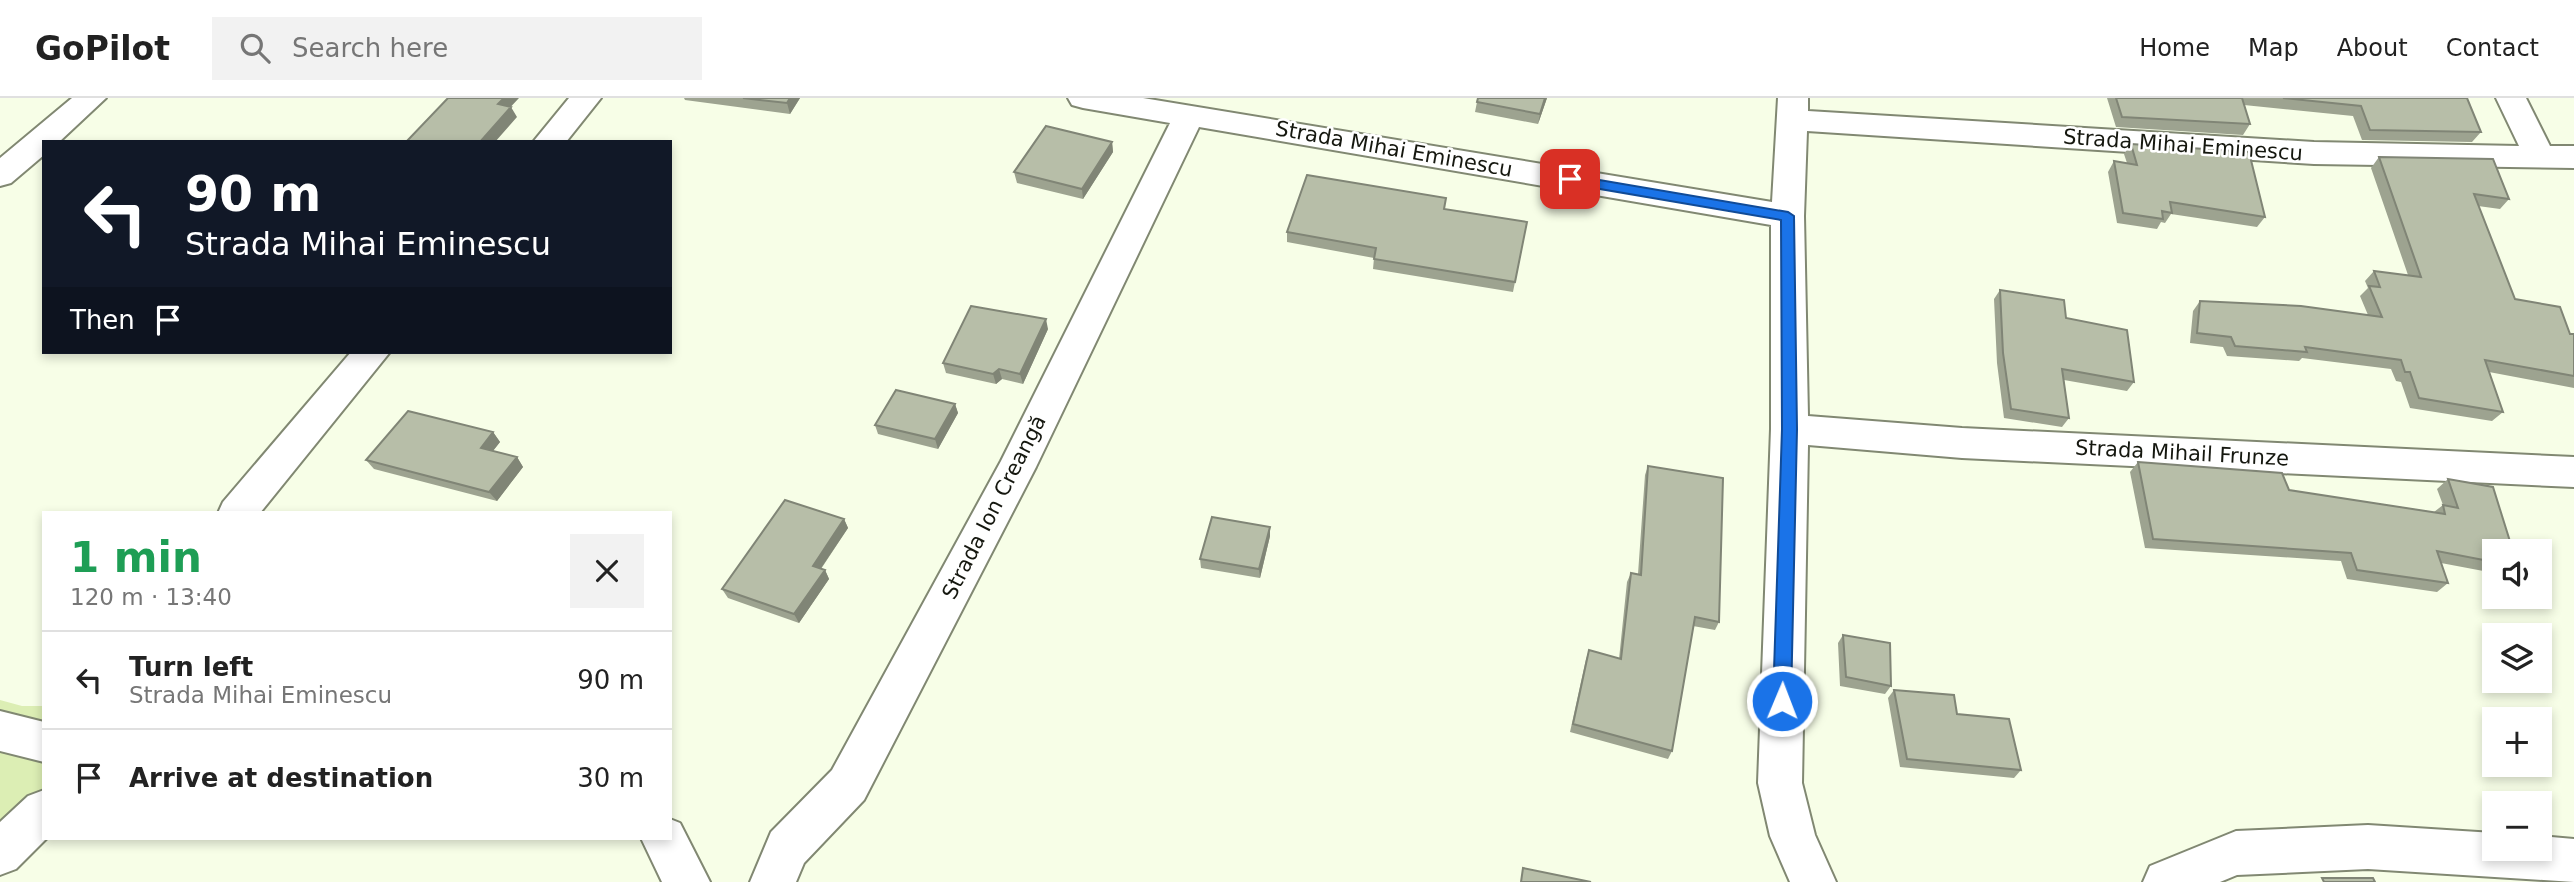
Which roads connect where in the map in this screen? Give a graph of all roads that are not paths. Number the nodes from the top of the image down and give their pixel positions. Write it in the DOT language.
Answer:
graph roads {
  1 [pos="91,98"];
  2 [pos="586,98"];
  3 [pos="2511,98"];
  4 [pos="1092,99"];
  5 [pos="1793,109"];
  6 [pos="1189,115"];
  7 [pos="551,140"];
  8 [pos="2539,155"];
  9 [pos="2574,157"];
  10 [pos="0,175"];
  11 [pos="1788,216"];
  12 [pos="370,354"];
  13 [pos="1790,429"];
  14 [pos="2574,472"];
  15 [pos="239,511"];
  16 [pos="0,731"];
  17 [pos="42,742"];
  18 [pos="42,813"];
  19 [pos="665,840"];
  20 [pos="0,853"];
  21 [pos="2574,861"];
  22 [pos="687,882"];
  23 [pos="773,882"];
  24 [pos="1813,882"];
  25 [pos="2166,882"];
  1 -- 10 [label="street"];
  2 -- 7 [label="street"];
  3 -- 8 [label="street"];
  4 -- 6 [label="street, Strada Mihai Eminescu"];
  5 -- 8 [label="street, Strada Mihai Eminescu"];
  5 -- 11 [label="street"];
  6 -- 11 [label="street, Strada Mihai Eminescu"];
  6 -- 23 [label="street, Strada Ion Creangă"];
  8 -- 9 [label="street, Strada Mihai Eminescu"];
  11 -- 13 [label="street"];
  12 -- 15 [label="street"];
  13 -- 14 [label="street, Strada Mihail Frunze"];
  13 -- 24 [label="street"];
  16 -- 17 [label="street"];
  18 -- 20 [label="street"];
  19 -- 22 [label="street"];
  21 -- 25 [label="street"];
}
